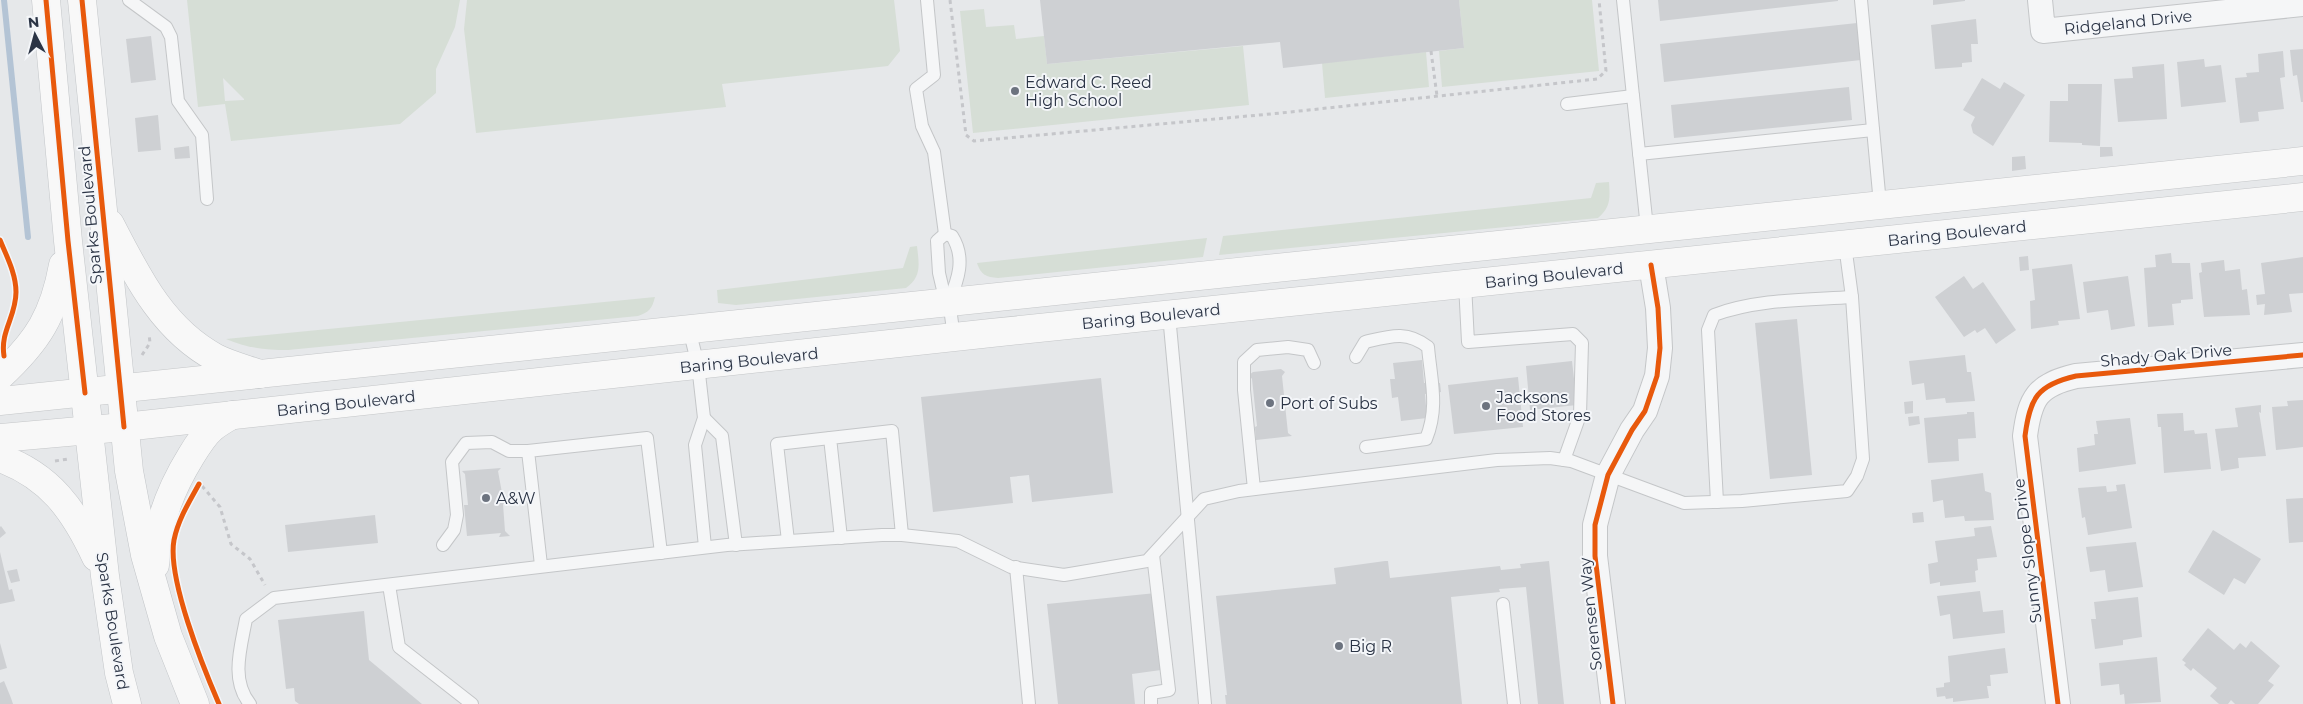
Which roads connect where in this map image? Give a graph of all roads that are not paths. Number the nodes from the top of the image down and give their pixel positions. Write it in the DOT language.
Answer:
graph roads {
  1 [pos="46,0"];
  2 [pos="82,0"];
  3 [pos="128,0"];
  4 [pos="927,0"];
  5 [pos="1623,0"];
  6 [pos="1861,0"];
  7 [pos="2040,0"];
  8 [pos="2303,4"];
  9 [pos="1633,96"];
  10 [pos="1567,104"];
  11 [pos="1873,130"];
  12 [pos="1639,154"];
  13 [pos="2303,161"];
  14 [pos="2303,197"];
  15 [pos="207,199"];
  16 [pos="1880,204"];
  17 [pos="103,209"];
  18 [pos="1647,228"];
  19 [pos="945,234"];
  20 [pos="68,241"];
  21 [pos="1845,245"];
  22 [pos="1651,265"];
  23 [pos="1465,284"];
  24 [pos="1852,297"];
  25 [pos="949,301"];
  26 [pos="1169,315"];
  27 [pos="689,329"];
  28 [pos="954,337"];
  29 [pos="2303,355"];
  30 [pos="1356,358"];
  31 [pos="1314,363"];
  32 [pos="698,365"];
  33 [pos="260,374"];
  34 [pos="0,376"];
  35 [pos="120,389"];
  36 [pos="85,393"];
  37 [pos="2036,396"];
  38 [pos="0,401"];
  39 [pos="232,415"];
  40 [pos="704,418"];
  41 [pos="124,427"];
  42 [pos="89,430"];
  43 [pos="0,438"];
  44 [pos="830,438"];
  45 [pos="1366,447"];
  46 [pos="528,451"];
  47 [pos="0,458"];
  48 [pos="1564,460"];
  49 [pos="1608,475"];
  50 [pos="1254,489"];
  51 [pos="1717,502"];
  52 [pos="1187,518"];
  53 [pos="902,535"];
  54 [pos="841,538"];
  55 [pos="788,541"];
  56 [pos="736,544"];
  57 [pos="443,545"];
  58 [pos="705,547"];
  59 [pos="661,553"];
  60 [pos="1153,555"];
  61 [pos="541,565"];
  62 [pos="1016,567"];
  63 [pos="105,576"];
  64 [pos="388,585"];
  65 [pos="154,589"];
  66 [pos="1503,604"];
  67 [pos="127,704"];
  68 [pos="196,704"];
  69 [pos="250,704"];
  70 [pos="472,704"];
  71 [pos="1029,704"];
  72 [pos="1151,704"];
  73 [pos="1204,704"];
  74 [pos="1514,704"];
  75 [pos="1614,704"];
  76 [pos="2058,704"];
  1 -- 20 [label="main road, Sparks Boulevard"];
  2 -- 17 [label="main road, Sparks Boulevard"];
  3 -- 15 [label="lane"];
  4 -- 19 [label="lane"];
  5 -- 9 [label="lane"];
  6 -- 11 [label="lane"];
  7 -- 8 [label="street, Ridgeland Drive"];
  9 -- 10 [label="lane"];
  9 -- 12 [label="lane"];
  11 -- 12 [label="lane"];
  11 -- 16 [label="lane"];
  12 -- 18 [label="lane"];
  13 -- 16 [label="main road"];
  14 -- 21 [label="main road, Baring Boulevard"];
  16 -- 18 [label="main road"];
  17 -- 33 [label="main road"];
  17 -- 35 [label="main road, Sparks Boulevard"];
  18 -- 22 [label="main road"];
  18 -- 25 [label="main road"];
  19 -- 25 [label="lane"];
  19 -- 25 [label="lane"];
  20 -- 34 [label="main road"];
  20 -- 36 [label="main road, Sparks Boulevard"];
  21 -- 22 [label="main road, Baring Boulevard"];
  21 -- 24 [label="lane"];
  22 -- 23 [label="main road, Baring Boulevard"];
  22 -- 49 [label="street, Sorensen Way"];
  23 -- 26 [label="main road, Baring Boulevard"];
  23 -- 48 [label="lane"];
  24 -- 51 [label="lane"];
  24 -- 51 [label="lane"];
  25 -- 27 [label="main road"];
  25 -- 28 [label="lane"];
  26 -- 28 [label="main road, Baring Boulevard"];
  26 -- 52 [label="lane"];
  27 -- 32 [label="lane"];
  27 -- 33 [label="main road"];
  28 -- 32 [label="main road, Baring Boulevard"];
  29 -- 37 [label="street, Shady Oak Drive"];
  30 -- 45 [label="lane"];
  31 -- 50 [label="lane"];
  32 -- 39 [label="main road, Baring Boulevard"];
  32 -- 40 [label="lane"];
  33 -- 35 [label="main road"];
  35 -- 36 [label="main road"];
  35 -- 41 [label="main road, Sparks Boulevard"];
  36 -- 38 [label="main road"];
  36 -- 42 [label="main road, Sparks Boulevard"];
  37 -- 76 [label="street, Sunny Slope Drive"];
  39 -- 41 [label="main road, Baring Boulevard"];
  39 -- 65 [label="main road"];
  40 -- 56 [label="lane"];
  40 -- 58 [label="lane"];
  41 -- 42 [label="main road, Baring Boulevard"];
  41 -- 65 [label="main road, Sparks Boulevard"];
  42 -- 43 [label="main road, Baring Boulevard"];
  42 -- 63 [label="main road, Sparks Boulevard"];
  44 -- 53 [label="lane"];
  44 -- 54 [label="lane"];
  44 -- 55 [label="lane"];
  46 -- 57 [label="lane"];
  46 -- 59 [label="lane"];
  46 -- 61 [label="lane"];
  47 -- 63 [label="main road"];
  48 -- 49 [label="lane"];
  48 -- 50 [label="lane"];
  49 -- 51 [label="lane"];
  49 -- 75 [label="street, Sorensen Way"];
  50 -- 52 [label="lane"];
  52 -- 60 [label="lane"];
  52 -- 73 [label="lane"];
  53 -- 54 [label="lane"];
  53 -- 62 [label="lane"];
  54 -- 55 [label="lane"];
  55 -- 56 [label="lane"];
  56 -- 58 [label="lane"];
  58 -- 59 [label="lane"];
  59 -- 61 [label="lane"];
  60 -- 62 [label="lane"];
  60 -- 72 [label="lane"];
  61 -- 64 [label="lane"];
  62 -- 71 [label="lane"];
  63 -- 67 [label="main road, Sparks Boulevard"];
  64 -- 69 [label="lane"];
  64 -- 70 [label="lane"];
  65 -- 68 [label="main road, Sparks Boulevard"];
  66 -- 74 [label="lane"];
}
